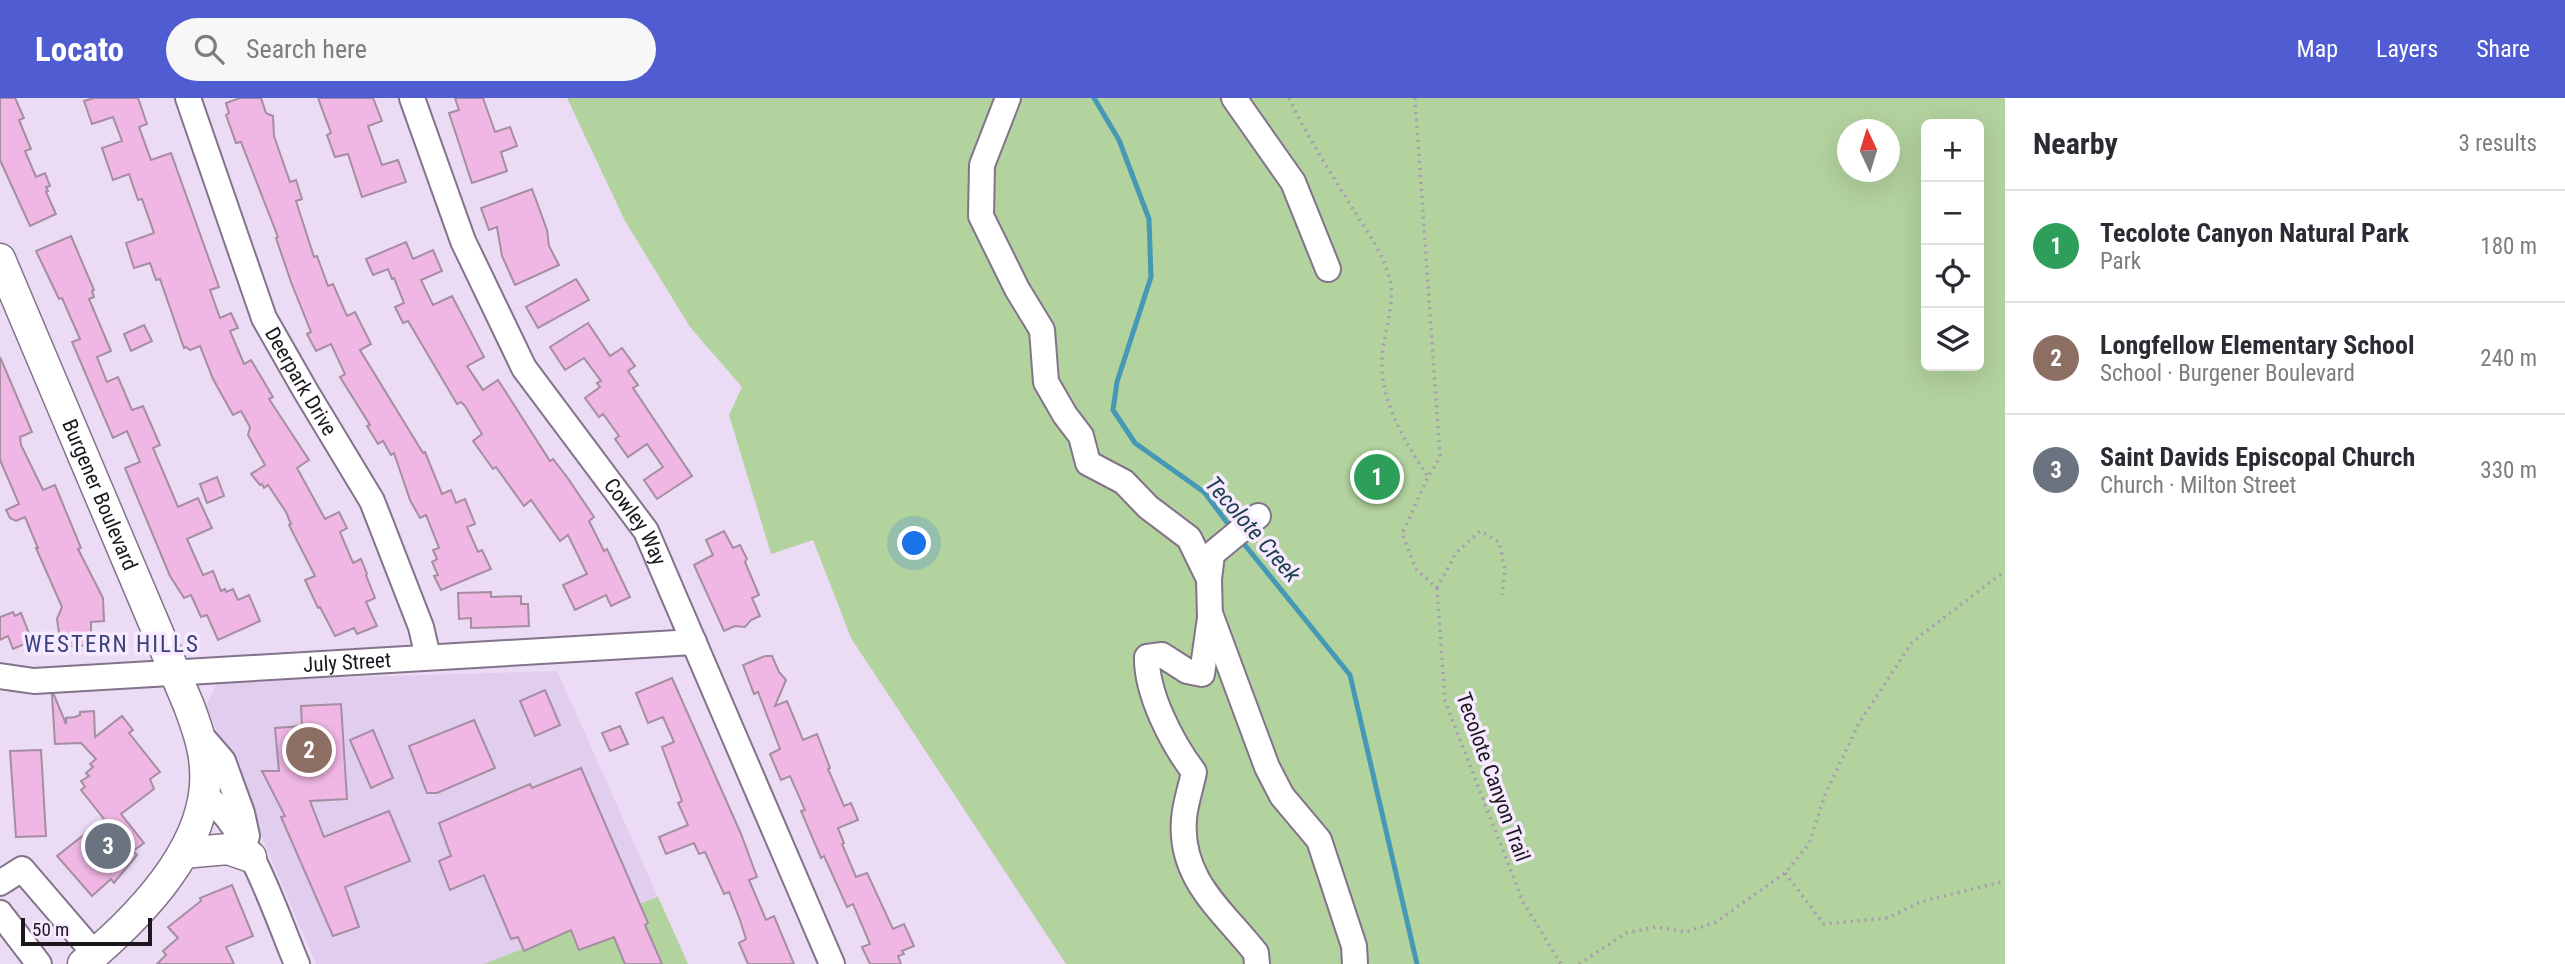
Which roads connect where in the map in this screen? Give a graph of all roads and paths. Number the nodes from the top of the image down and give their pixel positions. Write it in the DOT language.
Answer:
graph roads {
  1 [pos="188,98"];
  2 [pos="412,98"];
  3 [pos="1008,98"];
  4 [pos="1234,98"];
  5 [pos="1289,98"];
  6 [pos="1415,98"];
  7 [pos="0,259"];
  8 [pos="1328,269"];
  9 [pos="1428,477"];
  10 [pos="1243,528"];
  11 [pos="2005,571"];
  12 [pos="1209,579"];
  13 [pos="1437,588"];
  14 [pos="1503,595"];
  15 [pos="1210,611"];
  16 [pos="694,642"];
  17 [pos="428,657"];
  18 [pos="174,671"];
  19 [pos="0,676"];
  20 [pos="198,732"];
  21 [pos="204,795"];
  22 [pos="183,853"];
  23 [pos="251,857"];
  24 [pos="1785,873"];
  25 [pos="2005,881"];
  26 [pos="0,883"];
  27 [pos="0,914"];
  28 [pos="89,959"];
  29 [pos="39,964"];
  30 [pos="297,964"];
  31 [pos="832,964"];
  32 [pos="1257,964"];
  33 [pos="1355,964"];
  34 [pos="1561,964"];
  35 [pos="1579,964"];
  1 -- 17 [label="street, Deerpark Drive"];
  2 -- 16 [label="street, Cowley Way"];
  3 -- 12 [label="street"];
  4 -- 8 [label="street"];
  5 -- 9 [label="path"];
  6 -- 9 [label="path"];
  7 -- 18 [label="main road, Burgener Boulevard"];
  9 -- 13 [label="path"];
  10 -- 12 [label="street"];
  11 -- 24 [label="path"];
  12 -- 15 [label="street"];
  13 -- 14 [label="path"];
  13 -- 34 [label="path, Tecolote Canyon Trail"];
  15 -- 32 [label="street"];
  15 -- 33 [label="street"];
  16 -- 17 [label="street, July Street"];
  16 -- 31 [label="street, Cowley Way"];
  17 -- 18 [label="street, July Street"];
  18 -- 19 [label="street, July Street"];
  18 -- 20 [label="main road, Burgener Boulevard"];
  20 -- 21 [label="main road, Burgener Boulevard"];
  20 -- 23 [label="street, Burgener Boulevard"];
  21 -- 22 [label="main road"];
  21 -- 23 [label="street, Burgener Boulevard"];
  22 -- 23 [label="main road"];
  22 -- 28 [label="main road"];
  23 -- 30 [label="street, Burgener Boulevard"];
  24 -- 25 [label="path"];
  24 -- 35 [label="path"];
  26 -- 28 [label="street"];
  27 -- 29 [label="street"];
}
